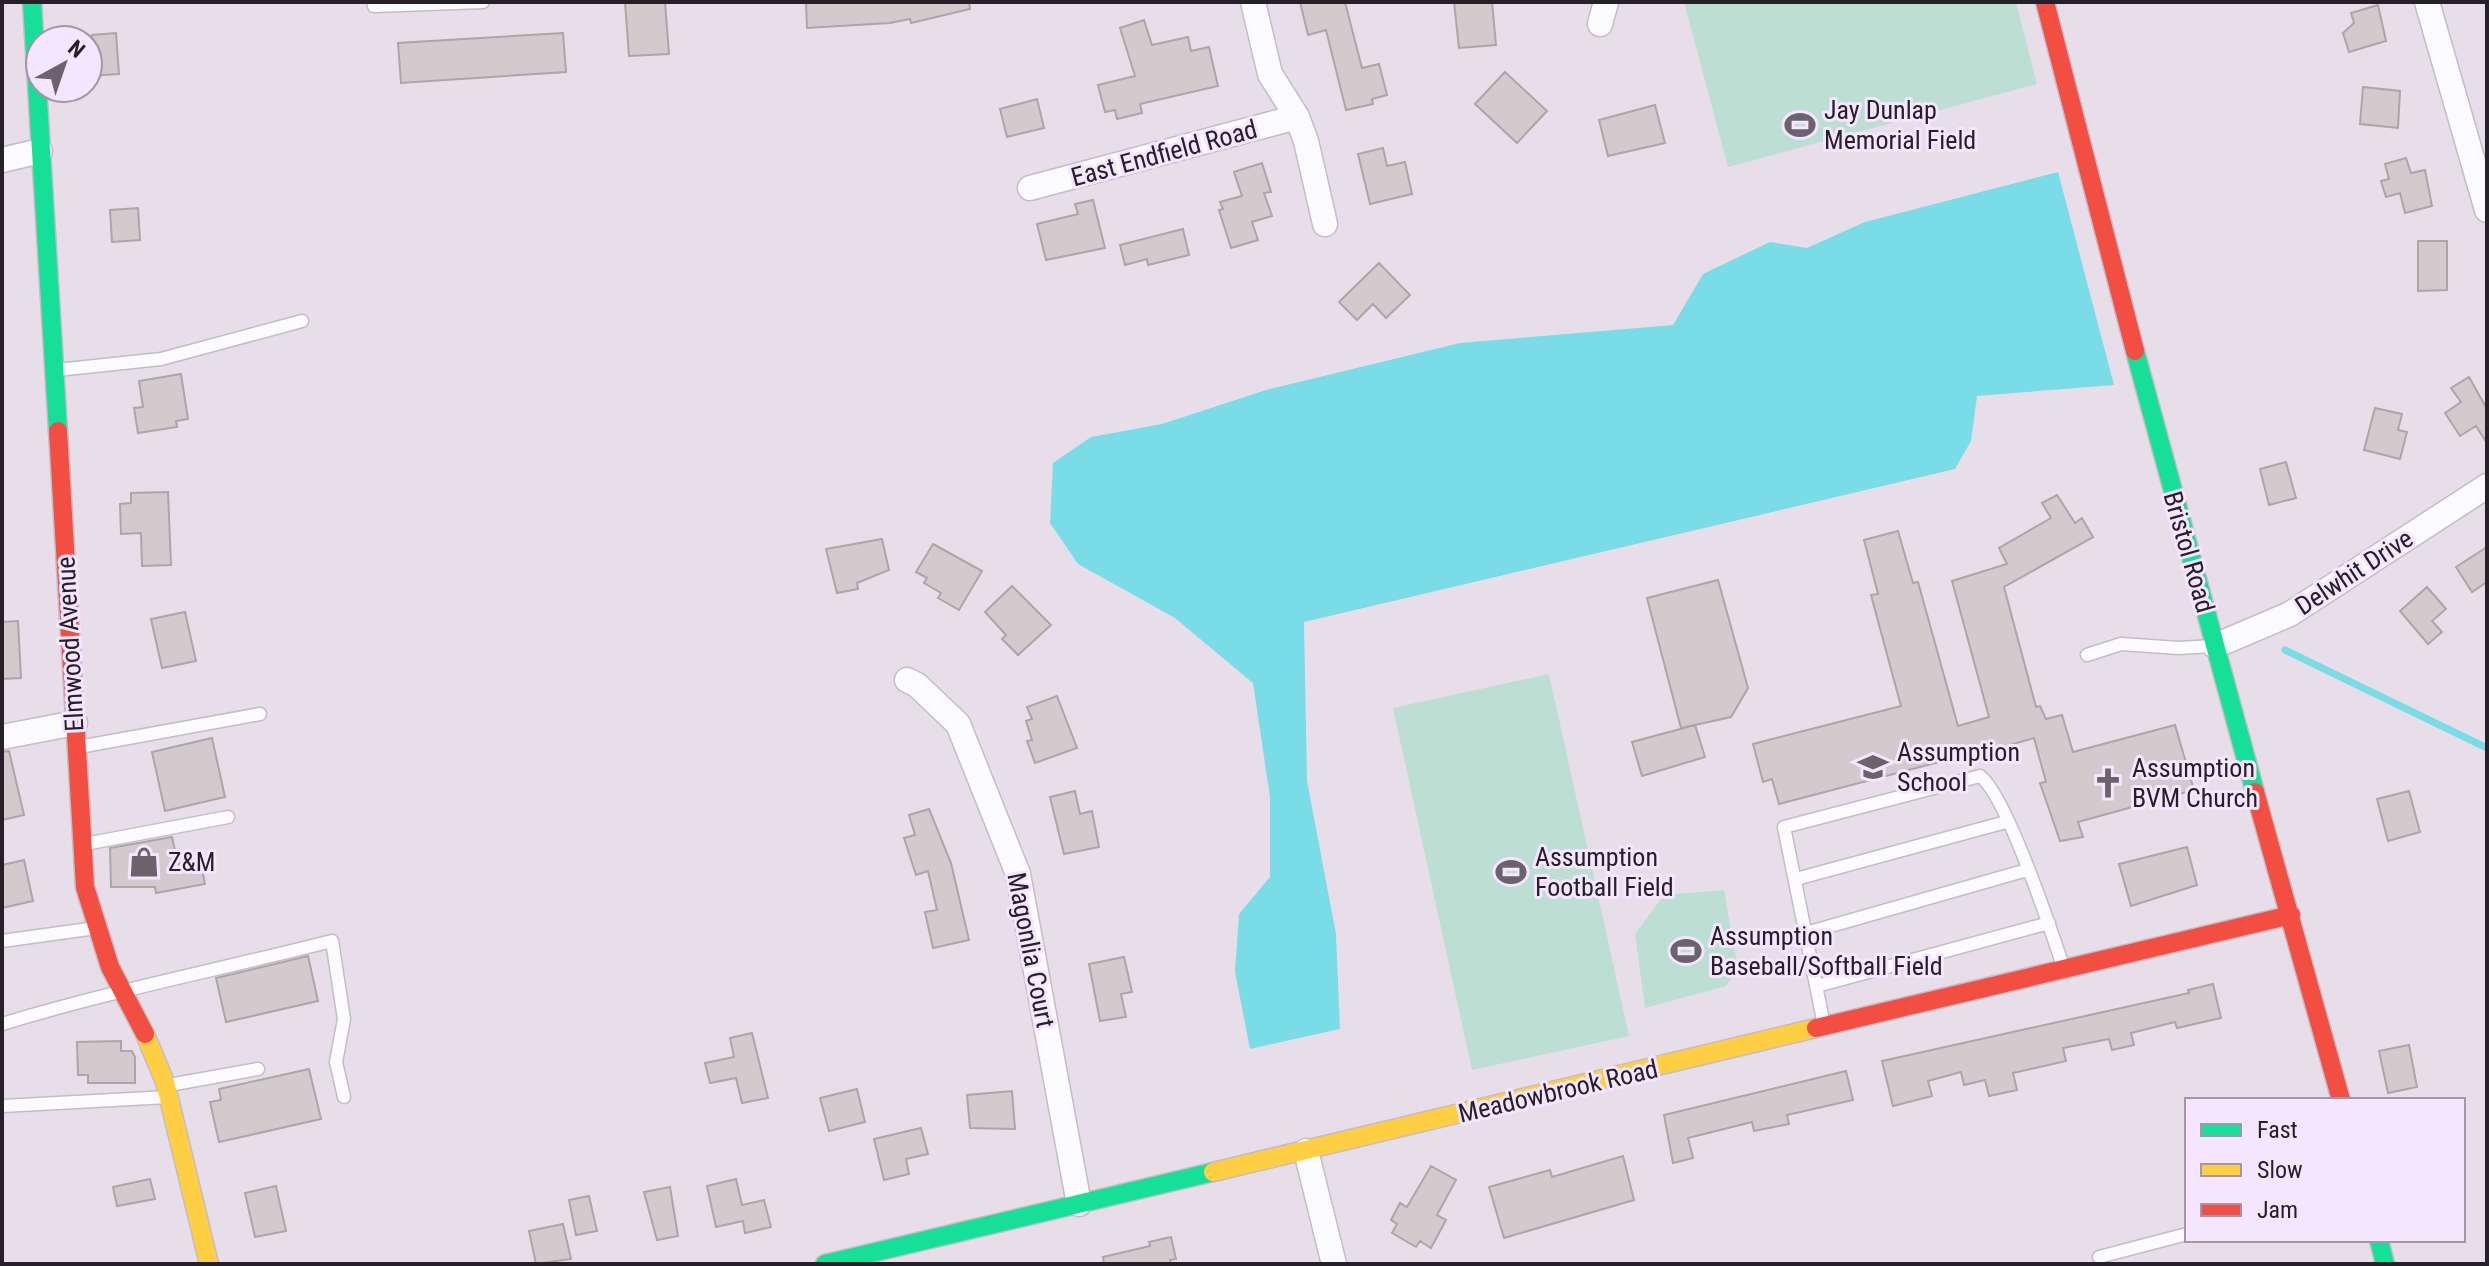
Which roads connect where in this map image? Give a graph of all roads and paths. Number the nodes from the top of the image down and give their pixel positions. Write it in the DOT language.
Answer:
graph roads {
  1 [pos="32,2"];
  2 [pos="373,2"];
  3 [pos="483,2"];
  4 [pos="1253,2"];
  5 [pos="2045,2"];
  6 [pos="2427,2"];
  7 [pos="1297,117"];
  8 [pos="40,151"];
  9 [pos="2,160"];
  10 [pos="1030,188"];
  11 [pos="2487,210"];
  12 [pos="1325,224"];
  13 [pos="302,321"];
  14 [pos="54,370"];
  15 [pos="2487,486"];
  16 [pos="2215,646"];
  17 [pos="2087,655"];
  18 [pos="907,680"];
  19 [pos="260,714"];
  20 [pos="75,723"];
  21 [pos="2,737"];
  22 [pos="76,748"];
  23 [pos="228,817"];
  24 [pos="2006,822"];
  25 [pos="80,845"];
  26 [pos="2027,870"];
  27 [pos="1796,879"];
  28 [pos="2291,915"];
  29 [pos="2049,923"];
  30 [pos="96,928"];
  31 [pos="1806,933"];
  32 [pos="2,941"];
  33 [pos="2064,969"];
  34 [pos="1817,986"];
  35 [pos="123,993"];
  36 [pos="2,1024"];
  37 [pos="1824,1028"];
  38 [pos="258,1069"];
  39 [pos="167,1091"];
  40 [pos="344,1097"];
  41 [pos="2340,1098"];
  42 [pos="2,1106"];
  43 [pos="1306,1151"];
  44 [pos="1079,1204"];
  45 [pos="2185,1235"];
  46 [pos="2380,1242"];
  47 [pos="2099,1257"];
  48 [pos="209,1264"];
  49 [pos="825,1264"];
  50 [pos="1334,1264"];
  51 [pos="2385,1264"];
  1 -- 8 [label="street, Elmwood Avenue"];
  2 -- 3 [label="lane"];
  4 -- 7 [label="street, East Endfield Road"];
  5 -- 16 [label="street, Bristol Road"];
  6 -- 11 [label="street"];
  7 -- 10 [label="street, East Endfield Road"];
  7 -- 12 [label="street, East Endfield Road"];
  8 -- 9 [label="street"];
  8 -- 14 [label="street, Elmwood Avenue"];
  13 -- 14 [label="lane"];
  14 -- 20 [label="street, Elmwood Avenue"];
  15 -- 16 [label="street, Delwhit Drive"];
  16 -- 17 [label="lane"];
  16 -- 28 [label="street, Bristol Road"];
  18 -- 44 [label="street, Magonlia Court"];
  19 -- 22 [label="lane"];
  20 -- 21 [label="street"];
  20 -- 22 [label="street, Elmwood Avenue"];
  22 -- 25 [label="street, Elmwood Avenue"];
  23 -- 25 [label="lane"];
  24 -- 26 [label="lane"];
  24 -- 27 [label="lane"];
  24 -- 27 [label="lane"];
  25 -- 30 [label="street, Elmwood Avenue"];
  26 -- 29 [label="lane"];
  26 -- 31 [label="lane"];
  27 -- 31 [label="lane"];
  28 -- 33 [label="street, Meadowbrook Road"];
  28 -- 41 [label="street, Bristol Road"];
  29 -- 33 [label="lane"];
  29 -- 34 [label="lane"];
  30 -- 32 [label="lane"];
  30 -- 35 [label="street, Elmwood Avenue"];
  31 -- 34 [label="lane"];
  33 -- 37 [label="street, Meadowbrook Road"];
  34 -- 37 [label="lane"];
  35 -- 36 [label="lane"];
  35 -- 39 [label="street, Elmwood Avenue"];
  35 -- 40 [label="lane"];
  37 -- 43 [label="street, Meadowbrook Road"];
  38 -- 39 [label="lane"];
  39 -- 42 [label="lane"];
  39 -- 48 [label="street, Elmwood Avenue"];
  43 -- 44 [label="street, Meadowbrook Road"];
  43 -- 50 [label="street"];
  44 -- 49 [label="street, Meadowbrook Road"];
  45 -- 47 [label="lane"];
  46 -- 51 [label="street"];
}
